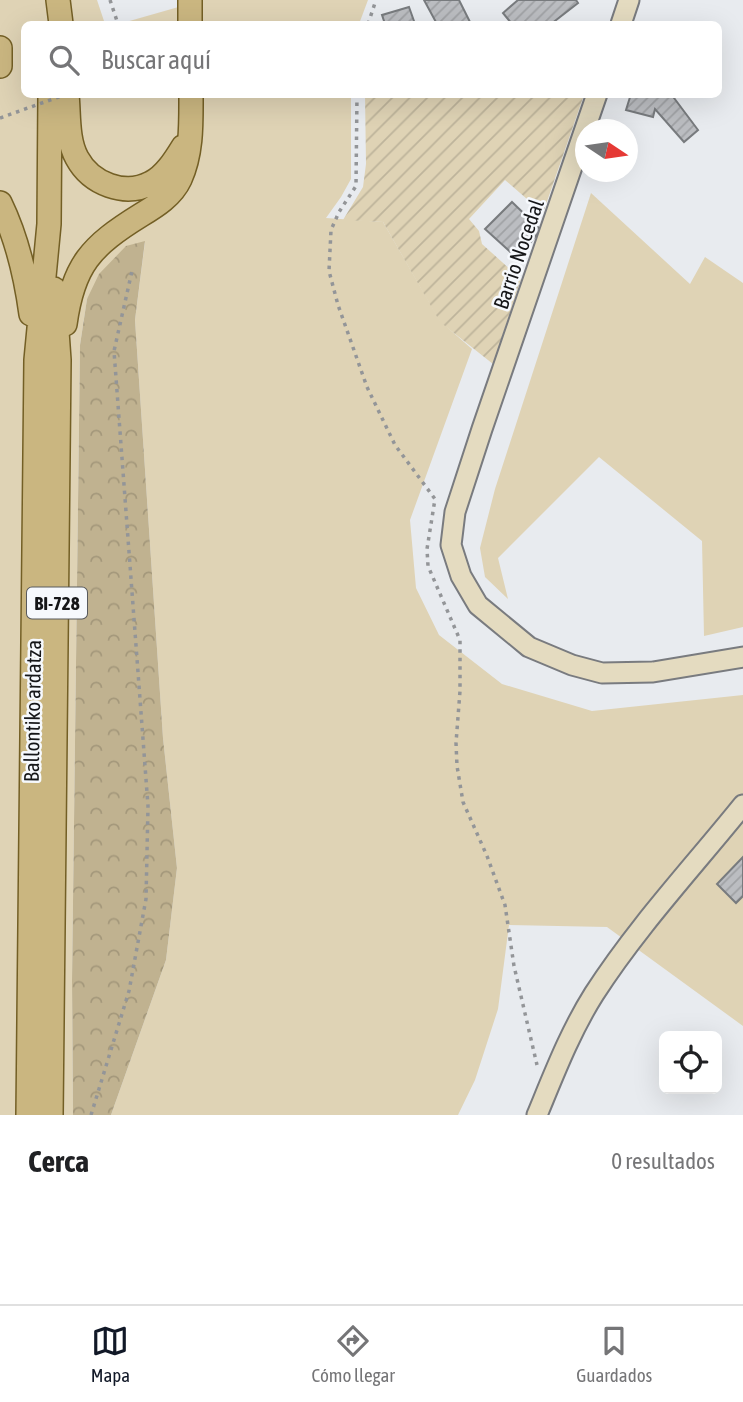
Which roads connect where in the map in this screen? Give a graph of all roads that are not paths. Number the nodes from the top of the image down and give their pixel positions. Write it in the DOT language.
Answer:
graph roads {
  1 [pos="51,0"];
  2 [pos="58,0"];
  3 [pos="190,0"];
  4 [pos="629,0"];
  5 [pos="51,21"];
  6 [pos="61,21"];
  7 [pos="190,21"];
  8 [pos="622,21"];
  9 [pos="0,48"];
  10 [pos="0,66"];
  11 [pos="67,98"];
  12 [pos="191,98"];
  13 [pos="596,98"];
  14 [pos="50,103"];
  15 [pos="191,132"];
  16 [pos="0,203"];
  17 [pos="49,224"];
  18 [pos="36,360"];
  19 [pos="59,360"];
  20 [pos="743,657"];
  21 [pos="743,805"];
  22 [pos="28,1115"];
  23 [pos="51,1115"];
  24 [pos="537,1115"];
  1 -- 5 [label="main road"];
  2 -- 6 [label="main road"];
  3 -- 7 [label="main road"];
  4 -- 8 [label="street"];
  9 -- 10 [label="main road"];
  11 -- 15 [label="main road"];
  12 -- 15 [label="main road"];
  13 -- 20 [label="street, Barrio Nocedal"];
  14 -- 17 [label="main road, Ballontiko ardatza / BI-728"];
  15 -- 19 [label="main road"];
  16 -- 18 [label="main road"];
  17 -- 18 [label="main road, Ballontiko ardatza / BI-728"];
  17 -- 19 [label="main road, Ballontiko ardatza / BI-728"];
  18 -- 22 [label="main road, Ballontiko ardatza / BI-728"];
  19 -- 23 [label="main road, Ballontiko ardatza / BI-728"];
  21 -- 24 [label="street"];
}
